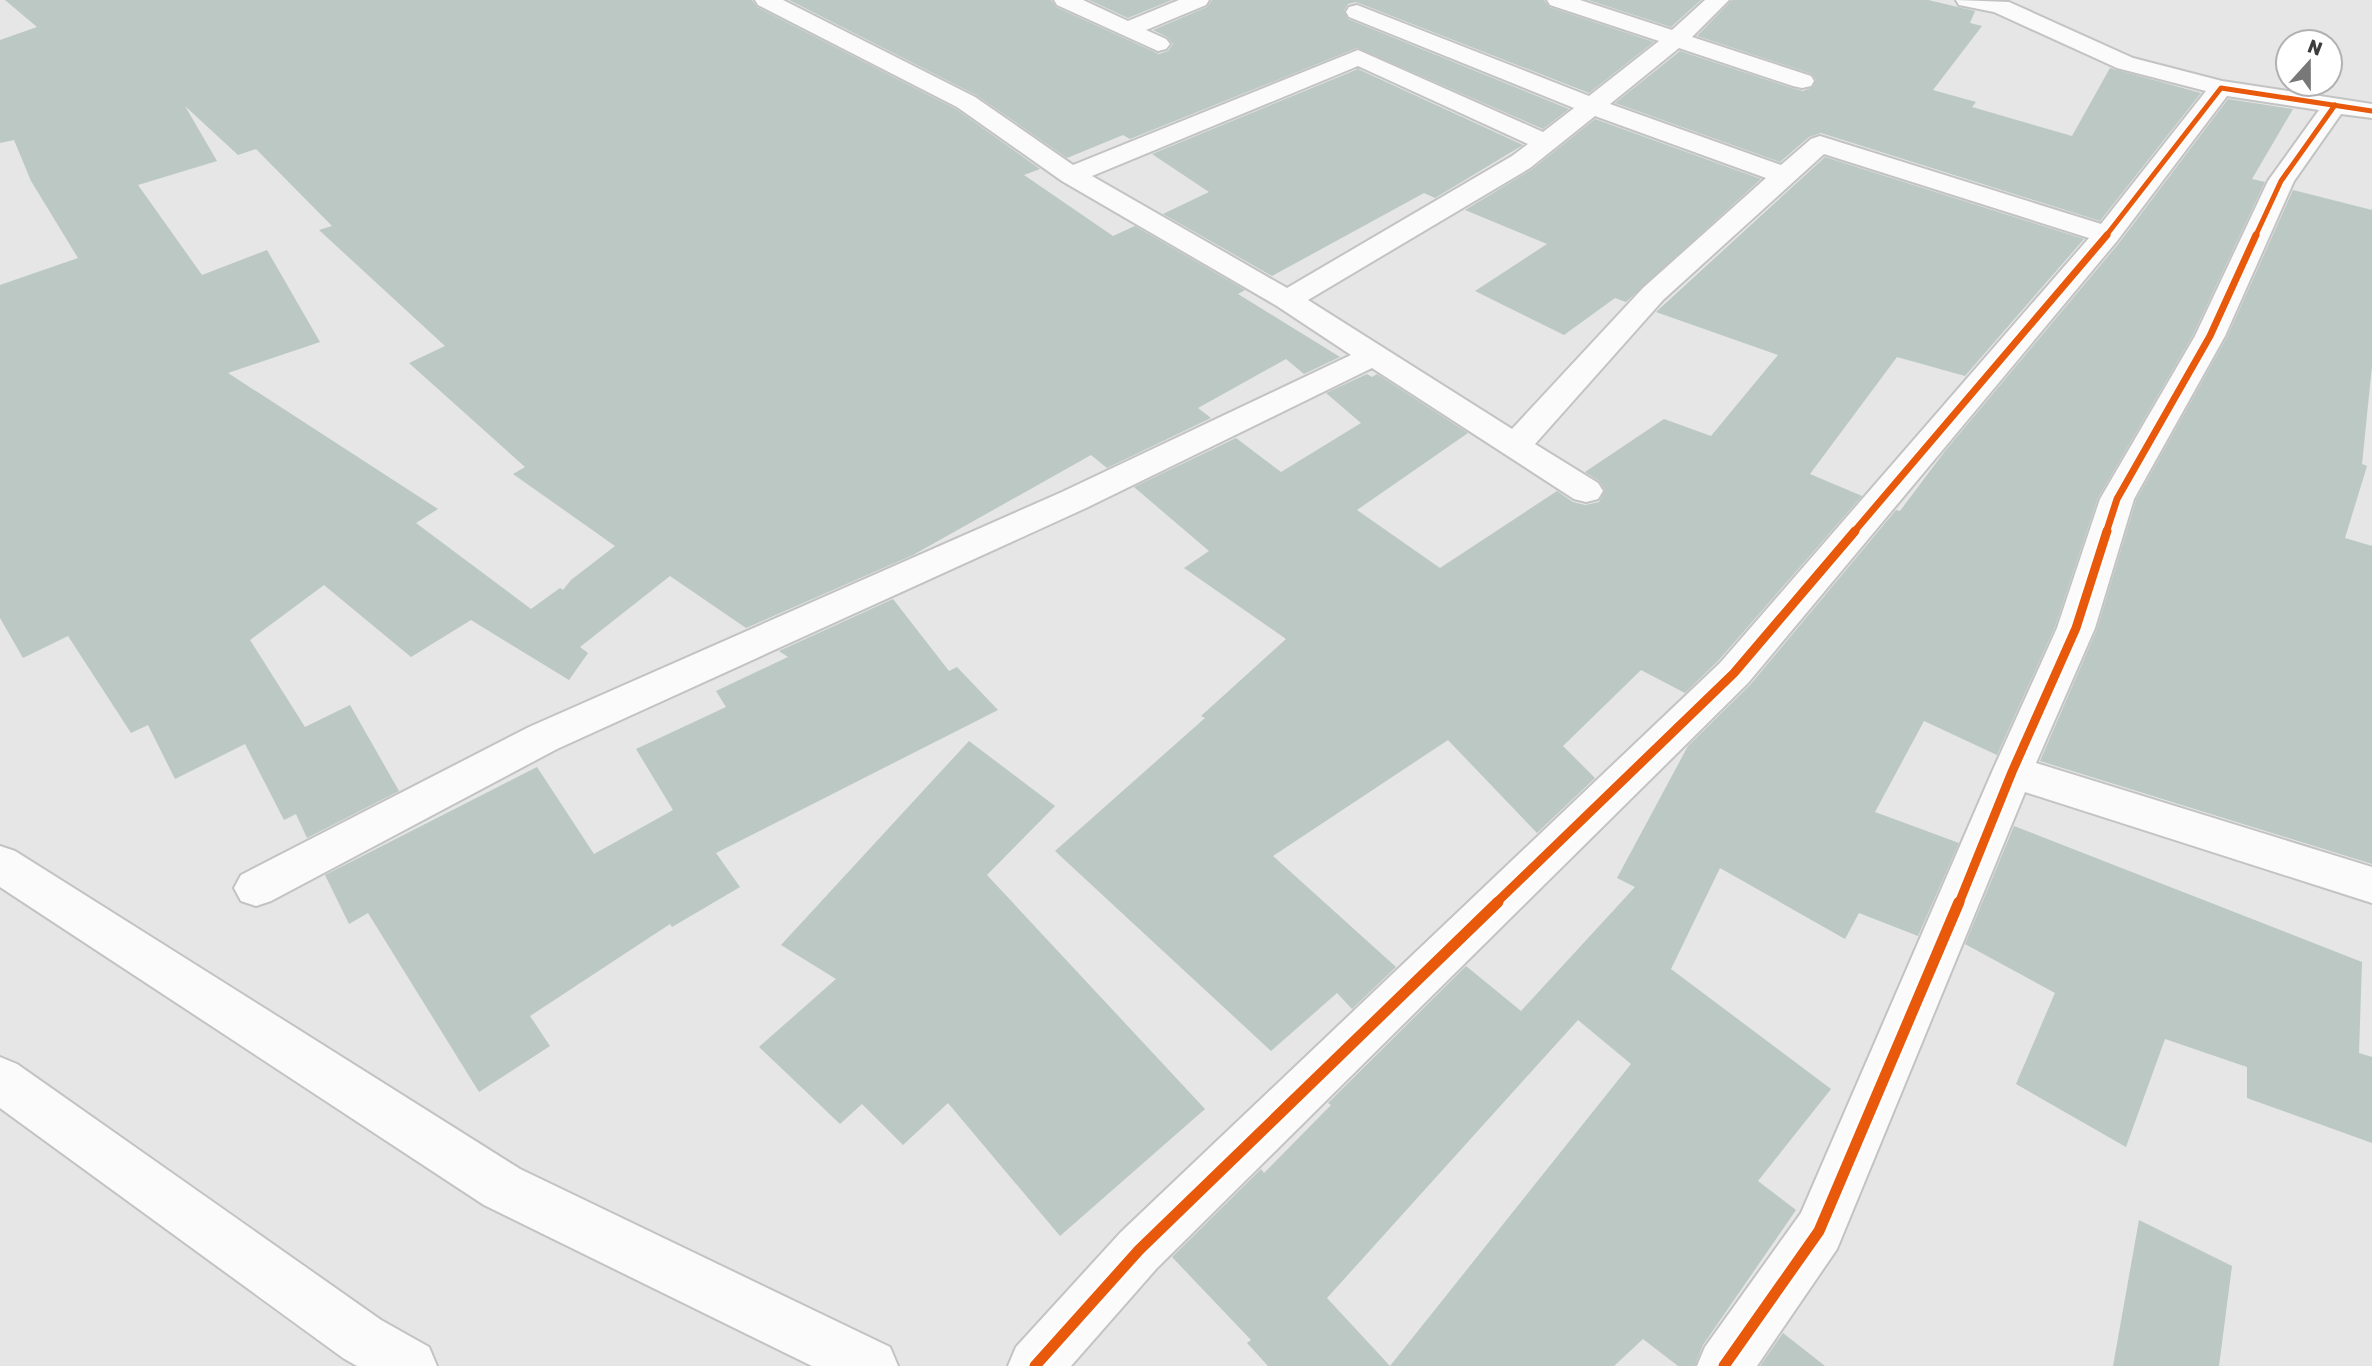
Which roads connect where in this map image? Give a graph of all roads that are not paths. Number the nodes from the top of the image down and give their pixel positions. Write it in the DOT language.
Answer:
graph roads {
  1 [pos="766,0"];
  2 [pos="1065,0"];
  3 [pos="1198,0"];
  4 [pos="1558,0"];
  5 [pos="1718,0"];
  6 [pos="1967,0"];
  7 [pos="1357,12"];
  8 [pos="1128,29"];
  9 [pos="1675,40"];
  10 [pos="1158,44"];
  11 [pos="1802,81"];
  12 [pos="2221,88"];
  13 [pos="1592,106"];
  14 [pos="2353,108"];
  15 [pos="1546,143"];
  16 [pos="1071,175"];
  17 [pos="1783,175"];
  18 [pos="2107,234"];
  19 [pos="1287,300"];
  20 [pos="1375,355"];
  21 [pos="1516,446"];
  22 [pos="1586,491"];
  23 [pos="2012,772"];
  24 [pos="0,864"];
  25 [pos="2372,885"];
  26 [pos="256,888"];
  27 [pos="0,1080"];
  28 [pos="410,1366"];
  29 [pos="871,1366"];
  30 [pos="1035,1366"];
  31 [pos="1724,1366"];
  1 -- 16 [label="street"];
  2 -- 8 [label="street"];
  3 -- 8 [label="street"];
  4 -- 9 [label="street"];
  5 -- 9 [label="street"];
  6 -- 12 [label="street"];
  7 -- 13 [label="street"];
  8 -- 10 [label="street"];
  9 -- 11 [label="street"];
  9 -- 13 [label="street"];
  12 -- 14 [label="street"];
  12 -- 18 [label="street"];
  13 -- 15 [label="street"];
  13 -- 17 [label="street"];
  14 -- 23 [label="street"];
  15 -- 16 [label="street"];
  15 -- 19 [label="street"];
  16 -- 19 [label="street"];
  17 -- 18 [label="street"];
  17 -- 21 [label="street"];
  18 -- 30 [label="street"];
  19 -- 20 [label="street"];
  20 -- 21 [label="street"];
  20 -- 26 [label="street"];
  21 -- 22 [label="street"];
  23 -- 25 [label="street"];
  23 -- 31 [label="street"];
  24 -- 29 [label="street"];
  27 -- 28 [label="street"];
}
